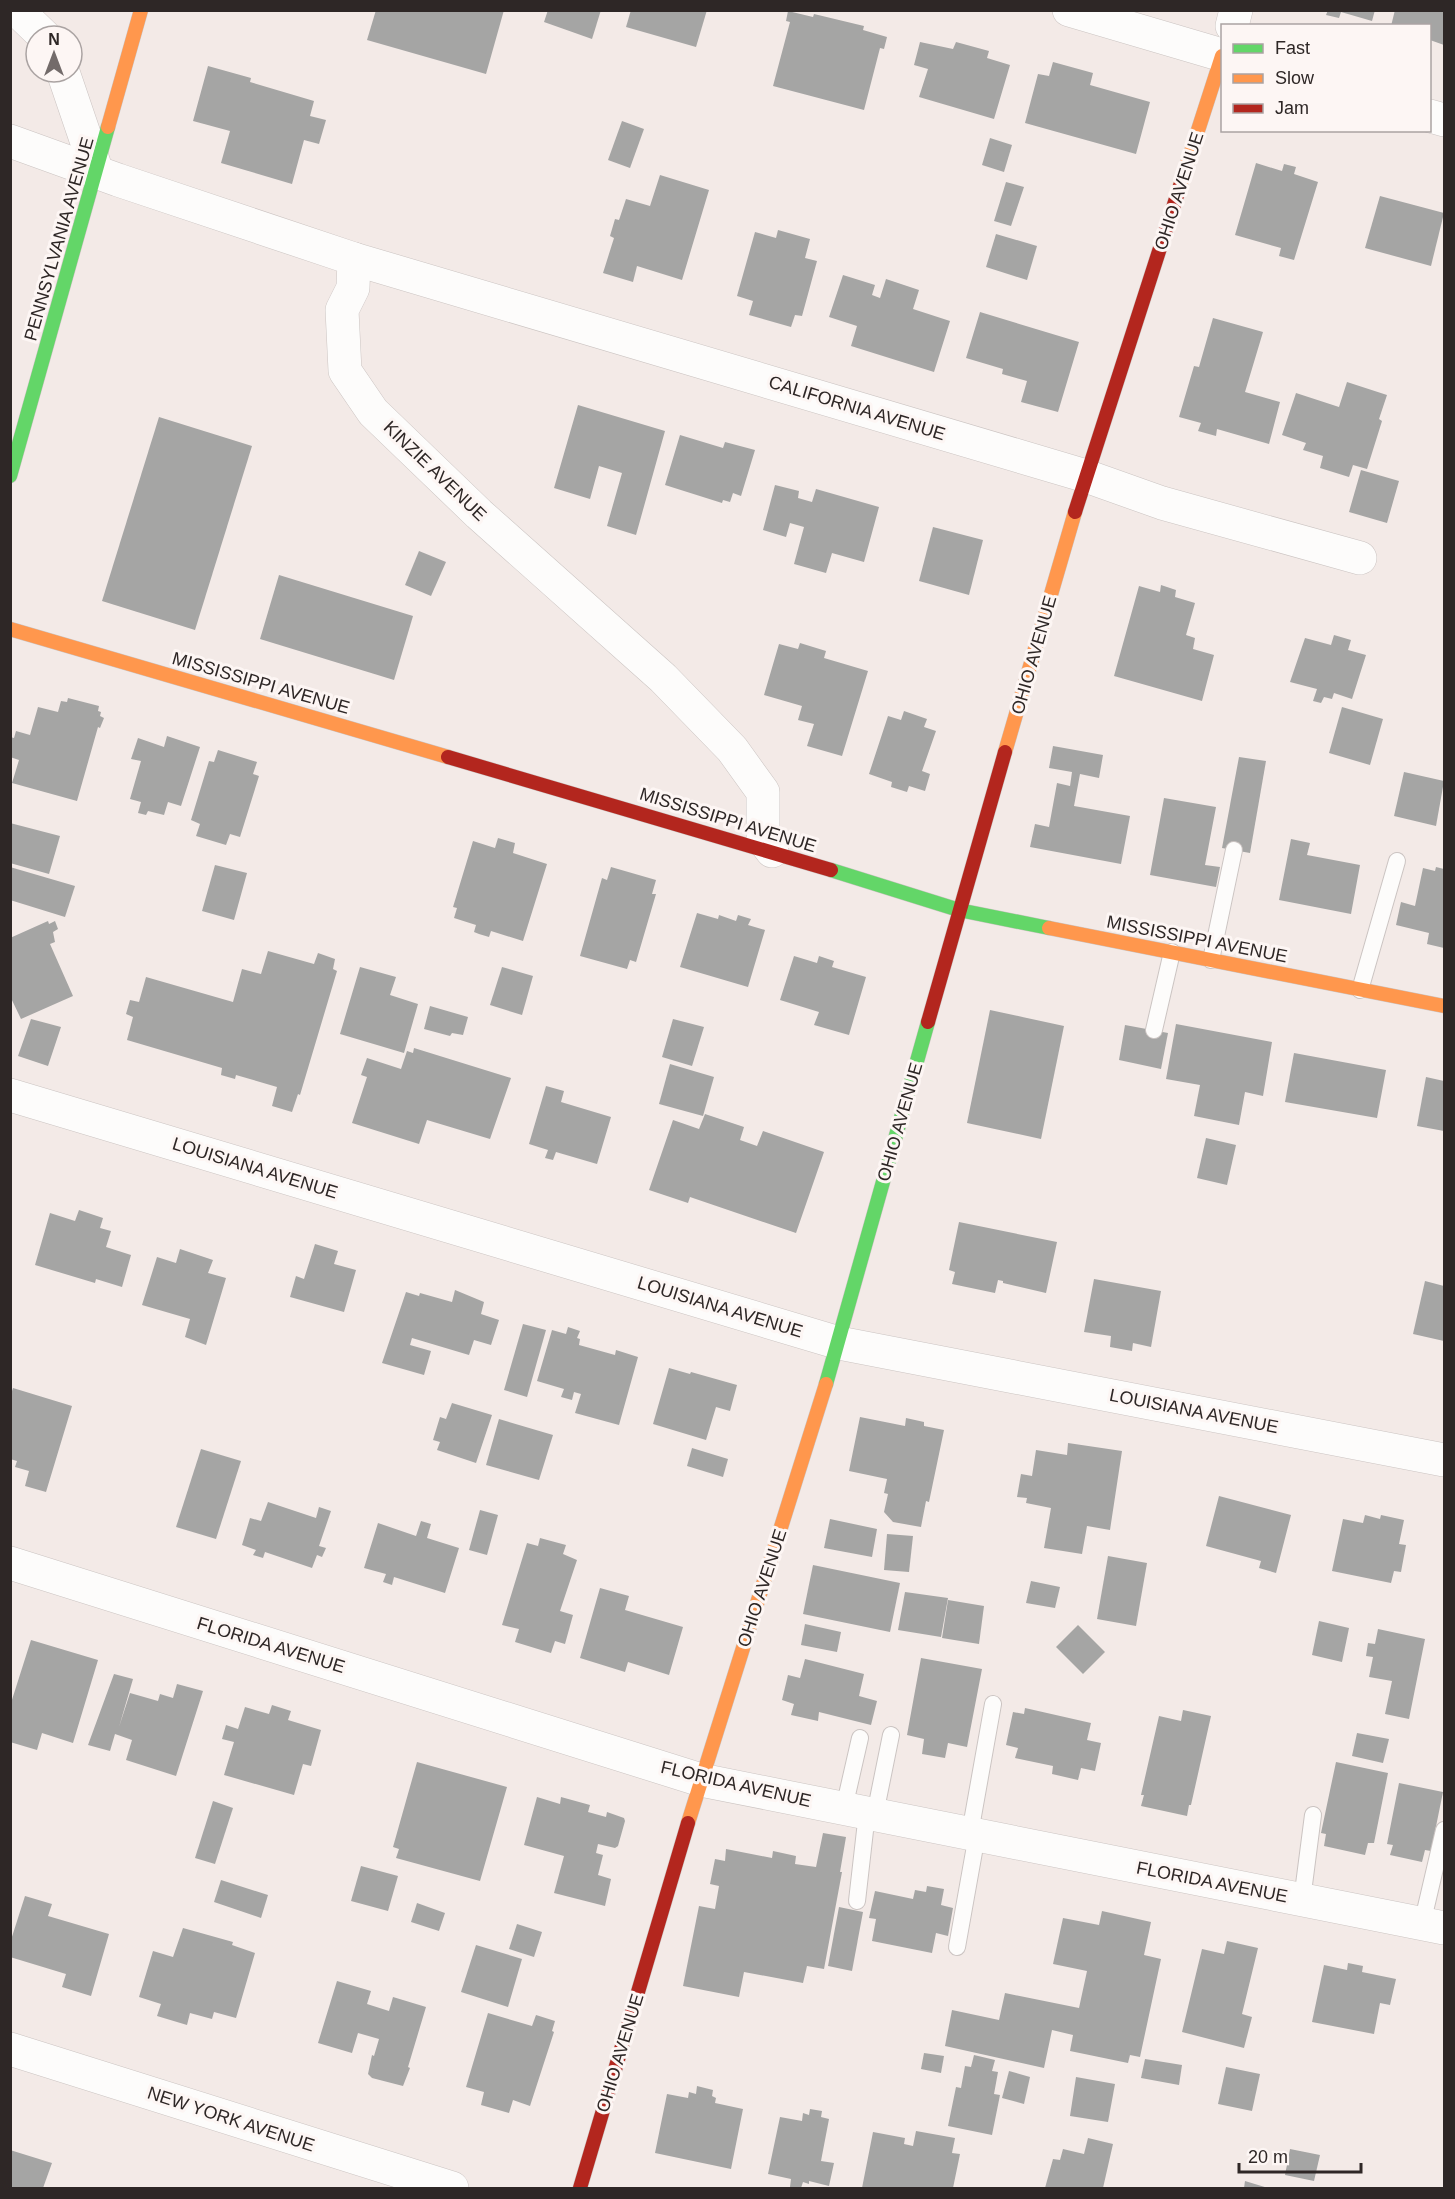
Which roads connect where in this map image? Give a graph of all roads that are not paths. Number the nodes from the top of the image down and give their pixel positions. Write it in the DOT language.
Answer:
graph roads {
  1 [pos="16,10"];
  2 [pos="141,10"];
  3 [pos="1069,10"];
  4 [pos="31,24"];
  5 [pos="1221,55"];
  6 [pos="1221,58"];
  7 [pos="67,84"];
  8 [pos="10,141"];
  9 [pos="97,172"];
  10 [pos="354,259"];
  11 [pos="11,476"];
  12 [pos="1086,476"];
  13 [pos="1360,558"];
  14 [pos="10,629"];
  15 [pos="772,850"];
  16 [pos="1234,850"];
  17 [pos="1397,861"];
  18 [pos="959,910"];
  19 [pos="1172,952"];
  20 [pos="1211,960"];
  21 [pos="1360,990"];
  22 [pos="1444,1006"];
  23 [pos="1154,1030"];
  24 [pos="10,1095"];
  25 [pos="839,1342"];
  26 [pos="1444,1460"];
  27 [pos="10,1563"];
  28 [pos="993,1704"];
  29 [pos="891,1735"];
  30 [pos="860,1738"];
  31 [pos="701,1780"];
  32 [pos="862,1812"];
  33 [pos="1313,1815"];
  34 [pos="1444,1830"];
  35 [pos="973,1834"];
  36 [pos="1302,1900"];
  37 [pos="857,1901"];
  38 [pos="1433,1926"];
  39 [pos="957,1947"];
  40 [pos="10,2049"];
  41 [pos="452,2188"];
  42 [pos="580,2188"];
  1 -- 4 [label="street"];
  2 -- 9 [label="street, PENNSYLVANIA AVENUE"];
  3 -- 5 [label="street"];
  6 -- 12 [label="street, OHIO AVENUE"];
  7 -- 9 [label="street"];
  8 -- 9 [label="street"];
  9 -- 10 [label="street"];
  9 -- 11 [label="street, PENNSYLVANIA AVENUE"];
  10 -- 12 [label="street, CALIFORNIA AVENUE"];
  10 -- 15 [label="street, KINZIE AVENUE"];
  12 -- 13 [label="street, CALIFORNIA AVENUE"];
  12 -- 18 [label="street, OHIO AVENUE"];
  14 -- 15 [label="street, MISSISSIPPI AVENUE"];
  15 -- 18 [label="street, MISSISSIPPI AVENUE"];
  16 -- 20 [label="lane"];
  17 -- 21 [label="lane"];
  18 -- 19 [label="street, MISSISSIPPI AVENUE"];
  18 -- 25 [label="street, OHIO AVENUE"];
  19 -- 20 [label="street, MISSISSIPPI AVENUE"];
  19 -- 23 [label="lane"];
  20 -- 21 [label="street, MISSISSIPPI AVENUE"];
  21 -- 22 [label="street, MISSISSIPPI AVENUE"];
  24 -- 25 [label="street, LOUISIANA AVENUE"];
  25 -- 26 [label="street, LOUISIANA AVENUE"];
  25 -- 31 [label="street, OHIO AVENUE"];
  27 -- 31 [label="street, FLORIDA AVENUE"];
  28 -- 35 [label="lane"];
  29 -- 32 [label="lane"];
  30 -- 32 [label="lane"];
  31 -- 32 [label="street, FLORIDA AVENUE"];
  31 -- 42 [label="street, OHIO AVENUE"];
  32 -- 35 [label="street, FLORIDA AVENUE"];
  32 -- 37 [label="lane"];
  33 -- 36 [label="lane"];
  34 -- 38 [label="lane"];
  35 -- 36 [label="street, FLORIDA AVENUE"];
  35 -- 39 [label="lane"];
  36 -- 38 [label="street, FLORIDA AVENUE"];
  40 -- 41 [label="street, NEW YORK AVENUE"];
}
